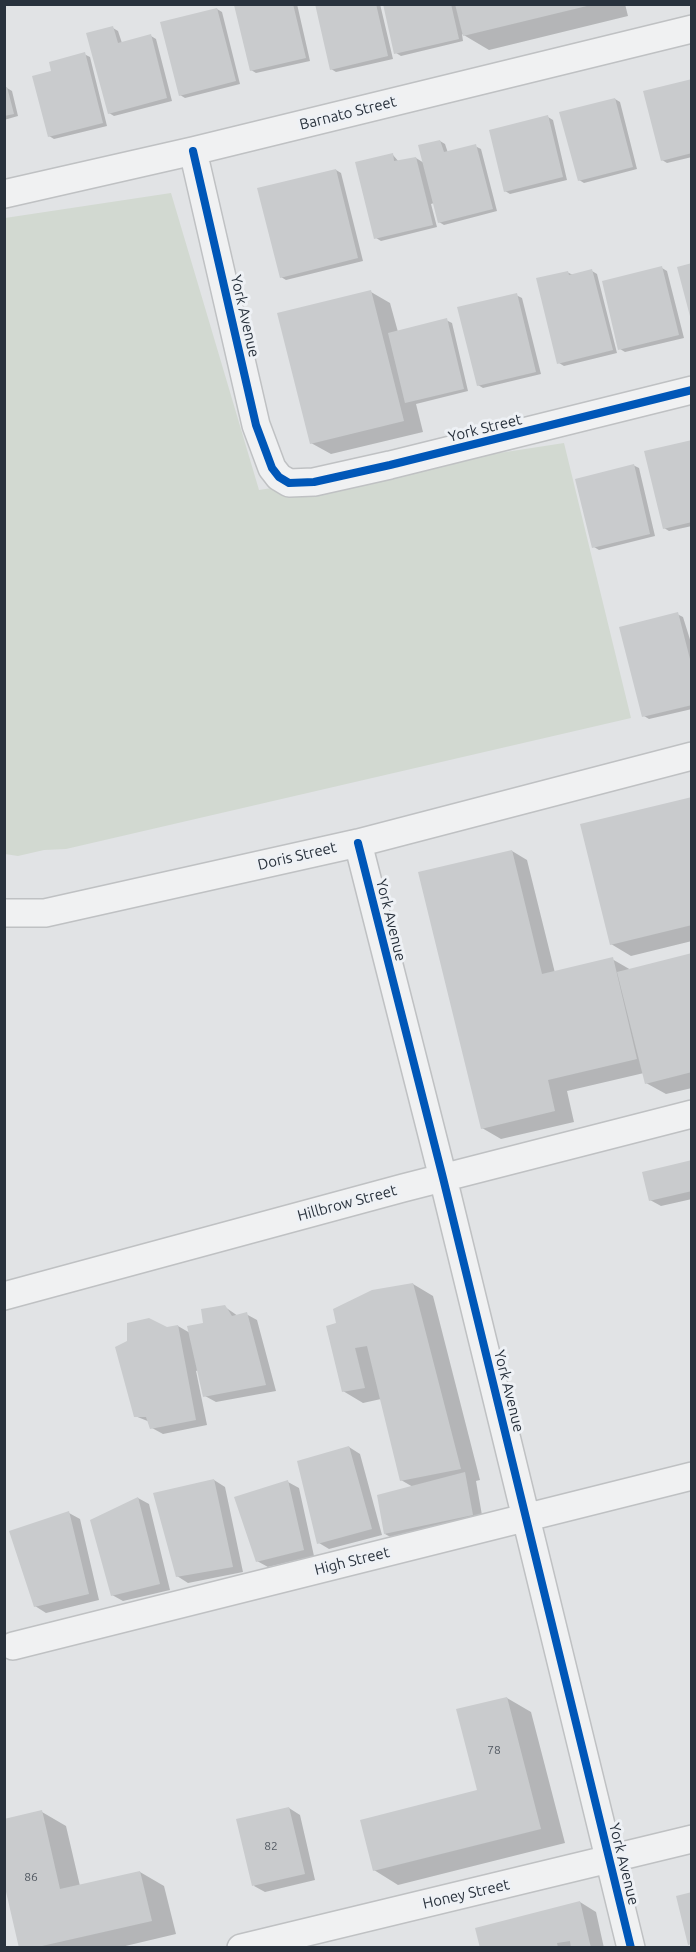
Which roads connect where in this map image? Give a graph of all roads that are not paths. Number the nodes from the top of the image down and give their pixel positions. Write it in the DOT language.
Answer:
graph roads {
  1 [pos="692,29"];
  2 [pos="193,151"];
  3 [pos="4,194"];
  4 [pos="692,390"];
  5 [pos="284,480"];
  6 [pos="692,756"];
  7 [pos="358,843"];
  8 [pos="4,913"];
  9 [pos="692,1114"];
  10 [pos="443,1178"];
  11 [pos="4,1296"];
  12 [pos="692,1476"];
  13 [pos="526,1516"];
  14 [pos="12,1646"];
  15 [pos="692,1839"];
  16 [pos="609,1860"];
  17 [pos="241,1947"];
  18 [pos="631,1947"];
  1 -- 2 [label="street, Barnato Street"];
  2 -- 3 [label="street, Barnato Street"];
  2 -- 5 [label="street, York Avenue"];
  4 -- 5 [label="street, York Street"];
  6 -- 7 [label="street, Doris Street"];
  7 -- 8 [label="street, Doris Street"];
  7 -- 10 [label="street, York Avenue"];
  9 -- 10 [label="street, Hillbrow Street"];
  10 -- 11 [label="street, Hillbrow Street"];
  10 -- 13 [label="street, York Avenue"];
  12 -- 13 [label="street, High Street"];
  13 -- 14 [label="street, High Street"];
  13 -- 16 [label="street, York Avenue"];
  15 -- 16 [label="street, Honey Street"];
  16 -- 17 [label="street, Honey Street"];
  16 -- 18 [label="street, York Avenue"];
}
